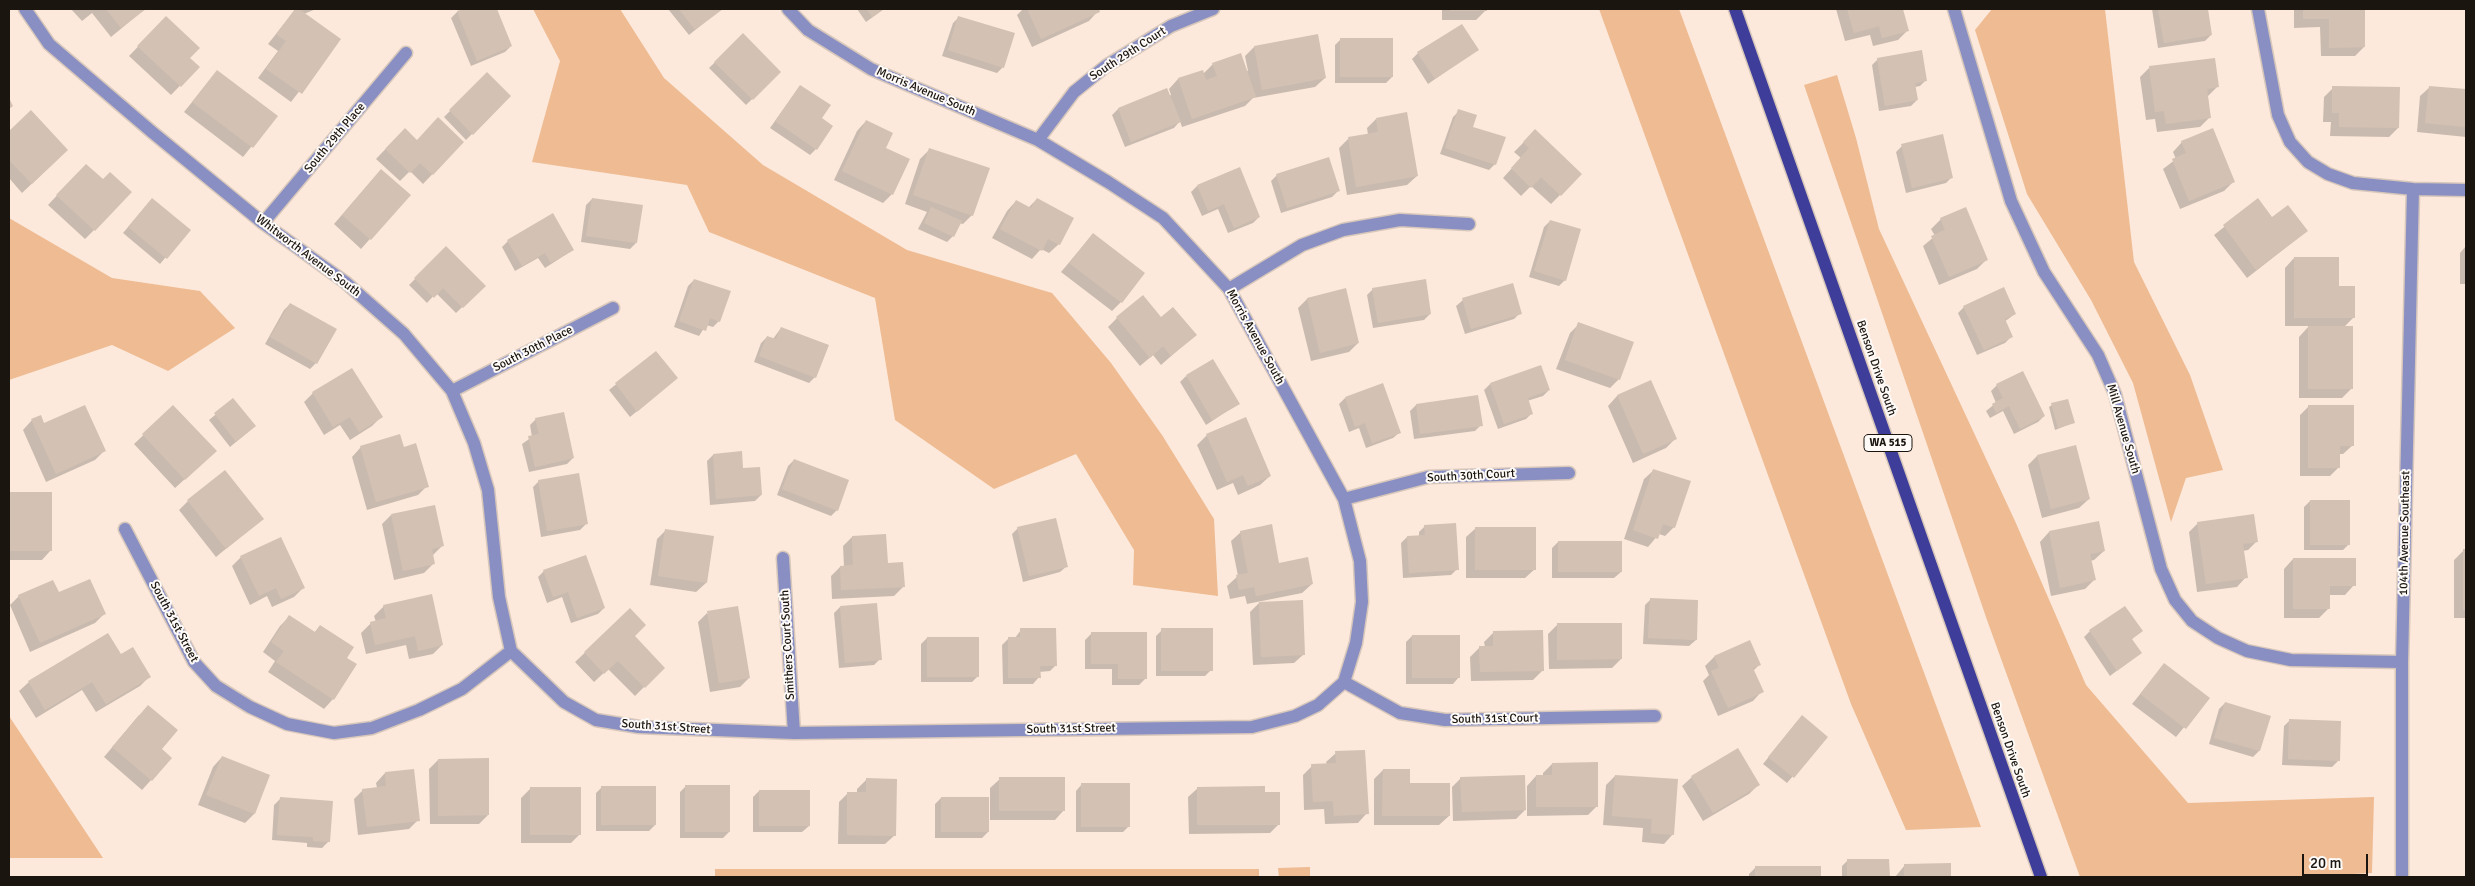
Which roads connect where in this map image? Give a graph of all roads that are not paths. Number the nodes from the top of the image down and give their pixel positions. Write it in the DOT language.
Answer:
graph roads {
  1 [pos="25,9"];
  2 [pos="788,9"];
  3 [pos="1213,9"];
  4 [pos="1735,9"];
  5 [pos="1954,9"];
  6 [pos="2258,9"];
  7 [pos="406,54"];
  8 [pos="1038,140"];
  9 [pos="2413,189"];
  10 [pos="2466,190"];
  11 [pos="263,223"];
  12 [pos="1469,224"];
  13 [pos="1229,289"];
  14 [pos="613,308"];
  15 [pos="452,391"];
  16 [pos="1569,473"];
  17 [pos="1344,499"];
  18 [pos="125,529"];
  19 [pos="783,558"];
  20 [pos="511,651"];
  21 [pos="2402,662"];
  22 [pos="1344,682"];
  23 [pos="1655,716"];
  24 [pos="794,733"];
  25 [pos="2041,877"];
  26 [pos="2402,877"];
  1 -- 11 [label="street, Whitworth Avenue South"];
  2 -- 8 [label="street, Morris Avenue South"];
  3 -- 8 [label="street, South 29th Court"];
  4 -- 25 [label="main road, Benson Drive South / WA 515"];
  5 -- 21 [label="street, Mill Avenue South"];
  6 -- 9 [label="street"];
  7 -- 11 [label="street, South 29th Place"];
  8 -- 13 [label="street, Morris Avenue South"];
  9 -- 10 [label="street"];
  9 -- 21 [label="street, 104th Avenue Southeast"];
  11 -- 15 [label="street, Whitworth Avenue South"];
  12 -- 13 [label="street"];
  13 -- 17 [label="street, Morris Avenue South"];
  14 -- 15 [label="street, South 30th Place"];
  15 -- 20 [label="street, Whitworth Avenue South"];
  16 -- 17 [label="street, South 30th Court"];
  17 -- 22 [label="street, Morris Avenue South"];
  18 -- 20 [label="street, South 31st Street"];
  19 -- 24 [label="street, Smithers Court South"];
  20 -- 24 [label="street, South 31st Street"];
  21 -- 26 [label="street, 104th Avenue Southeast"];
  22 -- 23 [label="street, South 31st Court"];
  22 -- 24 [label="street, South 31st Street"];
}
